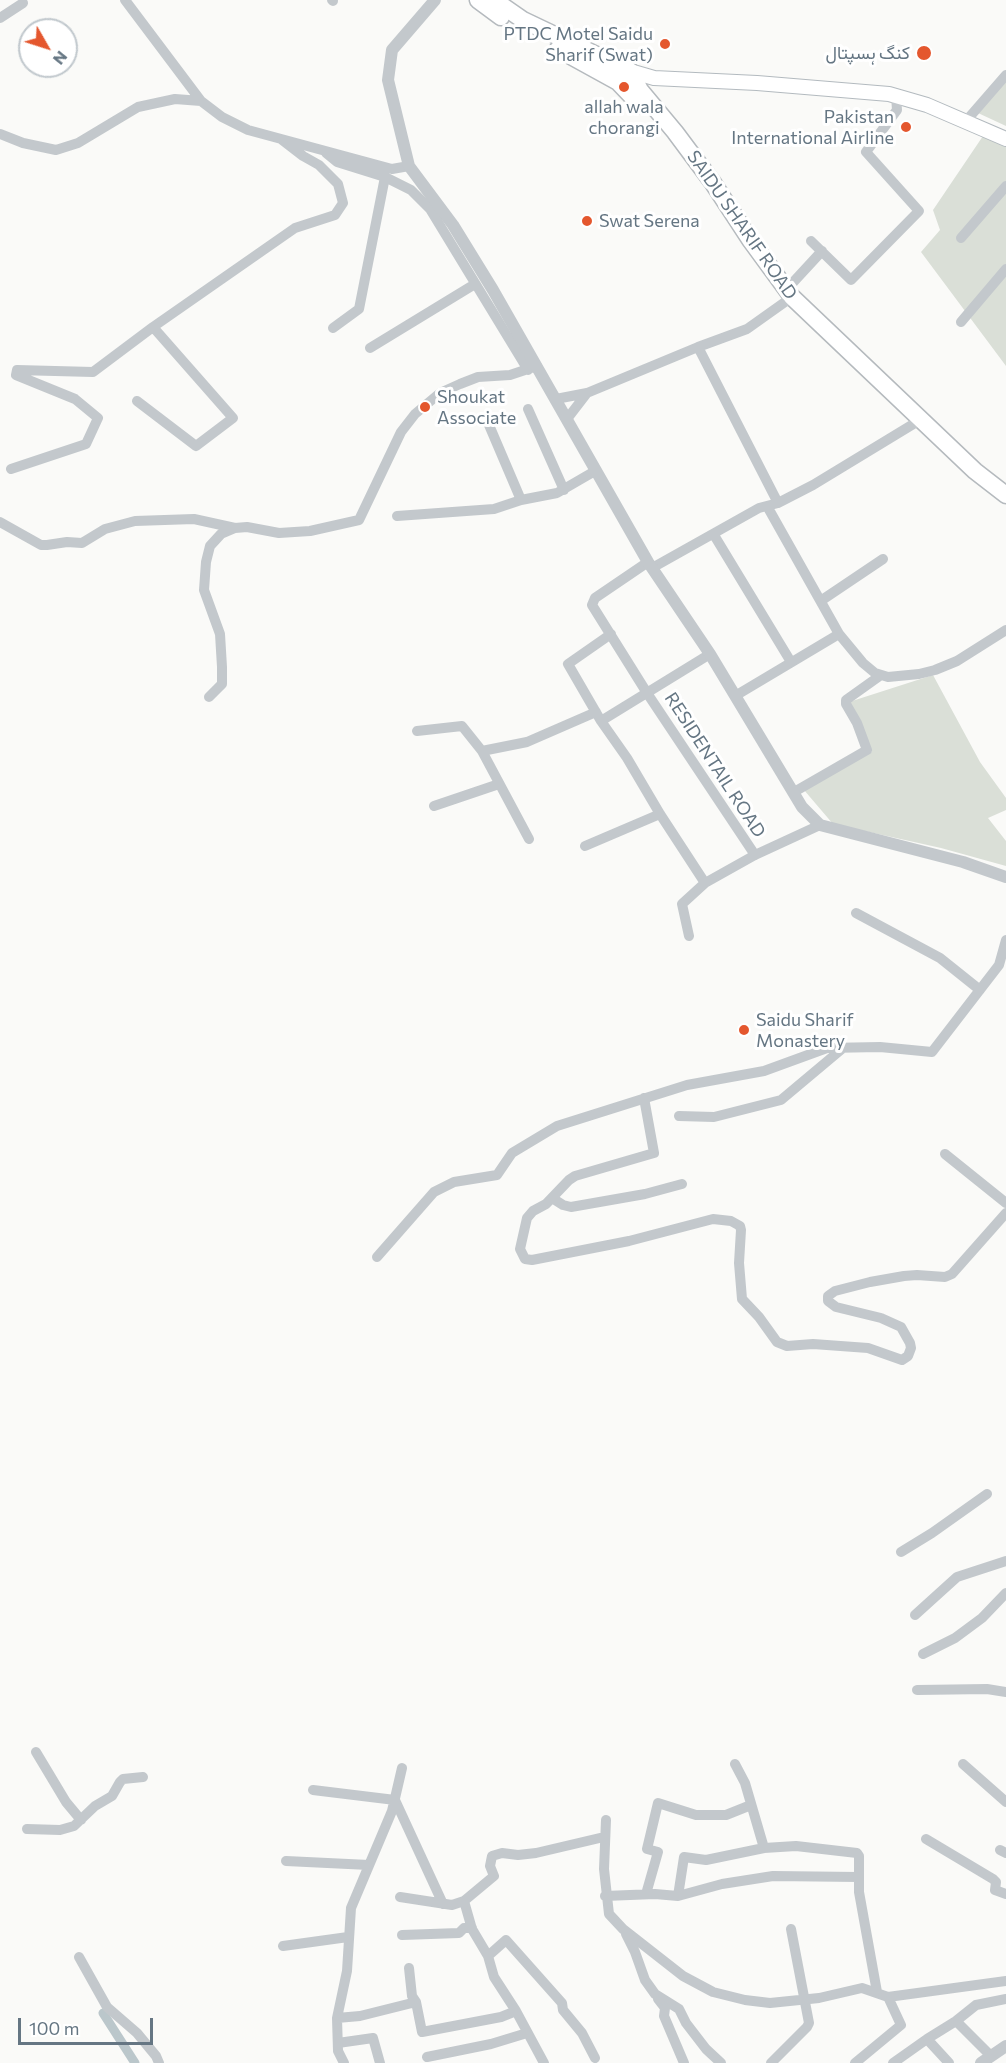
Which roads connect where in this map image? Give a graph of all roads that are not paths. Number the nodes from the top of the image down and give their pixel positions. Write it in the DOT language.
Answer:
graph roads {
  1 [pos="125,0"];
  2 [pos="435,0"];
  3 [pos="478,0"];
  4 [pos="494,0"];
  5 [pos="23,3"];
  6 [pos="0,18"];
  7 [pos="532,30"];
  8 [pos="1006,75"];
  9 [pos="624,76"];
  10 [pos="896,96"];
  11 [pos="201,101"];
  12 [pos="966,121"];
  13 [pos="0,134"];
  14 [pos="281,139"];
  15 [pos="1006,139"];
  16 [pos="323,151"];
  17 [pos="408,166"];
  18 [pos="385,177"];
  19 [pos="1006,186"];
  20 [pos="961,238"];
  21 [pos="812,241"];
  22 [pos="748,243"];
  23 [pos="822,251"];
  24 [pos="1006,269"];
  25 [pos="475,284"];
  26 [pos="789,296"];
  27 [pos="961,322"];
  28 [pos="153,327"];
  29 [pos="333,328"];
  30 [pos="698,347"];
  31 [pos="370,348"];
  32 [pos="532,368"];
  33 [pos="587,393"];
  34 [pos="556,399"];
  35 [pos="137,402"];
  36 [pos="528,409"];
  37 [pos="567,419"];
  38 [pos="920,420"];
  39 [pos="489,425"];
  40 [pos="11,469"];
  41 [pos="595,471"];
  42 [pos="564,490"];
  43 [pos="1006,495"];
  44 [pos="521,500"];
  45 [pos="778,503"];
  46 [pos="766,506"];
  47 [pos="397,516"];
  48 [pos="0,522"];
  49 [pos="235,528"];
  50 [pos="714,535"];
  51 [pos="883,559"];
  52 [pos="650,565"];
  53 [pos="822,600"];
  54 [pos="1006,630"];
  55 [pos="611,634"];
  56 [pos="839,634"];
  57 [pos="710,654"];
  58 [pos="791,662"];
  59 [pos="881,675"];
  60 [pos="647,693"];
  61 [pos="735,696"];
  62 [pos="209,697"];
  63 [pos="599,716"];
  64 [pos="417,731"];
  65 [pos="482,751"];
  66 [pos="499,784"];
  67 [pos="794,792"];
  68 [pos="434,806"];
  69 [pos="660,814"];
  70 [pos="820,825"];
  71 [pos="529,839"];
  72 [pos="585,846"];
  73 [pos="755,855"];
  74 [pos="1006,877"];
  75 [pos="705,883"];
  76 [pos="856,913"];
  77 [pos="689,936"];
  78 [pos="1006,940"];
  79 [pos="1003,961"];
  80 [pos="980,990"];
  81 [pos="843,1048"];
  82 [pos="644,1098"];
  83 [pos="679,1116"];
  84 [pos="945,1154"];
  85 [pos="682,1184"];
  86 [pos="552,1198"];
  87 [pos="1006,1203"];
  88 [pos="1006,1213"];
  89 [pos="377,1257"];
  90 [pos="987,1494"];
  91 [pos="901,1552"];
  92 [pos="1006,1561"];
  93 [pos="1006,1593"];
  94 [pos="915,1615"];
  95 [pos="923,1654"];
  96 [pos="917,1690"];
  97 [pos="1006,1692"];
  98 [pos="36,1752"];
  99 [pos="735,1764"];
  100 [pos="963,1764"];
  101 [pos="402,1768"];
  102 [pos="143,1777"];
  103 [pos="313,1790"];
  104 [pos="395,1800"];
  105 [pos="1006,1802"];
  106 [pos="751,1805"];
  107 [pos="81,1820"];
  108 [pos="606,1820"];
  109 [pos="27,1829"];
  110 [pos="604,1837"];
  111 [pos="926,1839"];
  112 [pos="764,1848"];
  113 [pos="286,1861"];
  114 [pos="369,1865"];
  115 [pos="858,1877"];
  116 [pos="646,1894"];
  117 [pos="1006,1894"];
  118 [pos="605,1896"];
  119 [pos="678,1896"];
  120 [pos="400,1897"];
  121 [pos="464,1901"];
  122 [pos="443,1904"];
  123 [pos="472,1928"];
  124 [pos="623,1929"];
  125 [pos="791,1929"];
  126 [pos="402,1935"];
  127 [pos="348,1937"];
  128 [pos="283,1946"];
  129 [pos="488,1956"];
  130 [pos="79,1957"];
  131 [pos="409,1968"];
  132 [pos="1006,1981"];
  133 [pos="877,1992"];
  134 [pos="655,1994"];
  135 [pos="888,1996"];
  136 [pos="1006,1998"];
  137 [pos="804,1999"];
  138 [pos="416,2002"];
  139 [pos="516,2011"];
  140 [pos="337,2018"];
  141 [pos="956,2021"];
  142 [pos="527,2033"];
  143 [pos="927,2039"];
  144 [pos="338,2043"];
  145 [pos="1006,2046"];
  146 [pos="427,2057"];
  147 [pos="595,2058"];
  148 [pos="986,2060"];
  149 [pos="159,2063"];
  150 [pos="344,2063"];
  151 [pos="380,2063"];
  152 [pos="544,2063"];
  153 [pos="684,2063"];
  154 [pos="721,2063"];
  155 [pos="771,2063"];
  156 [pos="855,2063"];
  157 [pos="893,2063"];
  158 [pos="950,2063"];
  1 -- 11 [label="street"];
  2 -- 17 [label="street"];
  3 -- 7 [label="main road"];
  4 -- 7 [label="main road"];
  5 -- 6 [label="street"];
  7 -- 9 [label="main road"];
  8 -- 12 [label="street"];
  9 -- 10 [label="main road"];
  9 -- 22 [label="main road, SAIDU SHARIF ROAD"];
  9 -- 22 [label="main road"];
  10 -- 12 [label="main road"];
  10 -- 23 [label="street"];
  11 -- 13 [label="street"];
  11 -- 14 [label="street"];
  12 -- 15 [label="main road"];
  14 -- 16 [label="street"];
  14 -- 28 [label="street"];
  16 -- 17 [label="street"];
  16 -- 18 [label="street"];
  17 -- 32 [label="street"];
  18 -- 25 [label="street"];
  18 -- 29 [label="street"];
  19 -- 20 [label="street"];
  21 -- 23 [label="street"];
  22 -- 26 [label="main road"];
  23 -- 26 [label="street"];
  24 -- 27 [label="street"];
  25 -- 31 [label="street"];
  25 -- 32 [label="street"];
  26 -- 30 [label="street"];
  26 -- 38 [label="main road"];
  28 -- 35 [label="street"];
  28 -- 40 [label="street"];
  30 -- 33 [label="street"];
  30 -- 45 [label="street"];
  32 -- 34 [label="street"];
  32 -- 49 [label="street"];
  33 -- 34 [label="street"];
  33 -- 37 [label="street"];
  34 -- 37 [label="street"];
  36 -- 42 [label="street"];
  37 -- 41 [label="street"];
  38 -- 43 [label="main road"];
  38 -- 45 [label="street"];
  39 -- 44 [label="street"];
  41 -- 42 [label="street"];
  41 -- 52 [label="street"];
  42 -- 44 [label="street"];
  44 -- 47 [label="street"];
  45 -- 46 [label="street"];
  46 -- 50 [label="street"];
  46 -- 53 [label="street"];
  48 -- 49 [label="street"];
  49 -- 62 [label="street"];
  50 -- 52 [label="street"];
  50 -- 58 [label="street"];
  51 -- 53 [label="street"];
  52 -- 55 [label="street, RESIDENTAIL ROAD"];
  52 -- 57 [label="street"];
  53 -- 56 [label="street"];
  54 -- 59 [label="street"];
  55 -- 60 [label="street, RESIDENTAIL ROAD"];
  55 -- 63 [label="street"];
  56 -- 58 [label="street"];
  56 -- 59 [label="street"];
  57 -- 60 [label="street"];
  57 -- 61 [label="street"];
  58 -- 61 [label="street"];
  59 -- 67 [label="street"];
  60 -- 63 [label="street"];
  60 -- 73 [label="street, RESIDENTAIL ROAD"];
  61 -- 67 [label="street"];
  63 -- 65 [label="street"];
  63 -- 69 [label="street"];
  64 -- 65 [label="street"];
  65 -- 66 [label="street"];
  66 -- 68 [label="street"];
  66 -- 71 [label="street"];
  67 -- 70 [label="street"];
  69 -- 72 [label="street"];
  69 -- 75 [label="street"];
  70 -- 73 [label="street"];
  70 -- 74 [label="street"];
  73 -- 75 [label="street"];
  75 -- 77 [label="street"];
  76 -- 80 [label="street"];
  78 -- 79 [label="street"];
  79 -- 80 [label="street"];
  80 -- 81 [label="street"];
  81 -- 82 [label="street"];
  81 -- 83 [label="street"];
  82 -- 86 [label="street"];
  82 -- 89 [label="street"];
  84 -- 87 [label="street"];
  85 -- 86 [label="street"];
  86 -- 88 [label="street"];
  90 -- 91 [label="street"];
  92 -- 94 [label="street"];
  93 -- 95 [label="street"];
  96 -- 97 [label="street"];
  98 -- 107 [label="street"];
  99 -- 106 [label="street"];
  100 -- 105 [label="street"];
  101 -- 104 [label="street"];
  102 -- 107 [label="street"];
  103 -- 104 [label="street"];
  104 -- 114 [label="street"];
  104 -- 122 [label="street"];
  106 -- 112 [label="street"];
  106 -- 116 [label="street"];
  107 -- 109 [label="street"];
  108 -- 110 [label="street"];
  110 -- 118 [label="street"];
  110 -- 121 [label="street"];
  111 -- 117 [label="street"];
  112 -- 115 [label="street"];
  112 -- 119 [label="street"];
  113 -- 114 [label="street"];
  114 -- 127 [label="street"];
  115 -- 119 [label="street"];
  115 -- 133 [label="street"];
  116 -- 118 [label="street"];
  116 -- 119 [label="street"];
  118 -- 124 [label="street"];
  120 -- 122 [label="street"];
  121 -- 122 [label="street"];
  121 -- 123 [label="street"];
  123 -- 126 [label="street"];
  123 -- 129 [label="street"];
  124 -- 134 [label="street"];
  124 -- 137 [label="street"];
  125 -- 137 [label="street"];
  127 -- 128 [label="street"];
  127 -- 140 [label="street"];
  129 -- 139 [label="street"];
  129 -- 147 [label="street"];
  130 -- 149 [label="street"];
  131 -- 138 [label="street"];
  132 -- 135 [label="street"];
  133 -- 135 [label="street"];
  133 -- 137 [label="street"];
  134 -- 153 [label="street"];
  134 -- 154 [label="street"];
  135 -- 156 [label="street"];
  136 -- 141 [label="street"];
  137 -- 155 [label="street"];
  138 -- 139 [label="street"];
  138 -- 140 [label="street"];
  139 -- 142 [label="street"];
  140 -- 144 [label="street"];
  141 -- 143 [label="street"];
  141 -- 148 [label="street"];
  142 -- 146 [label="street"];
  142 -- 152 [label="street"];
  143 -- 157 [label="street"];
  143 -- 158 [label="street"];
  144 -- 150 [label="street"];
  144 -- 151 [label="street"];
  145 -- 148 [label="street"];
}
